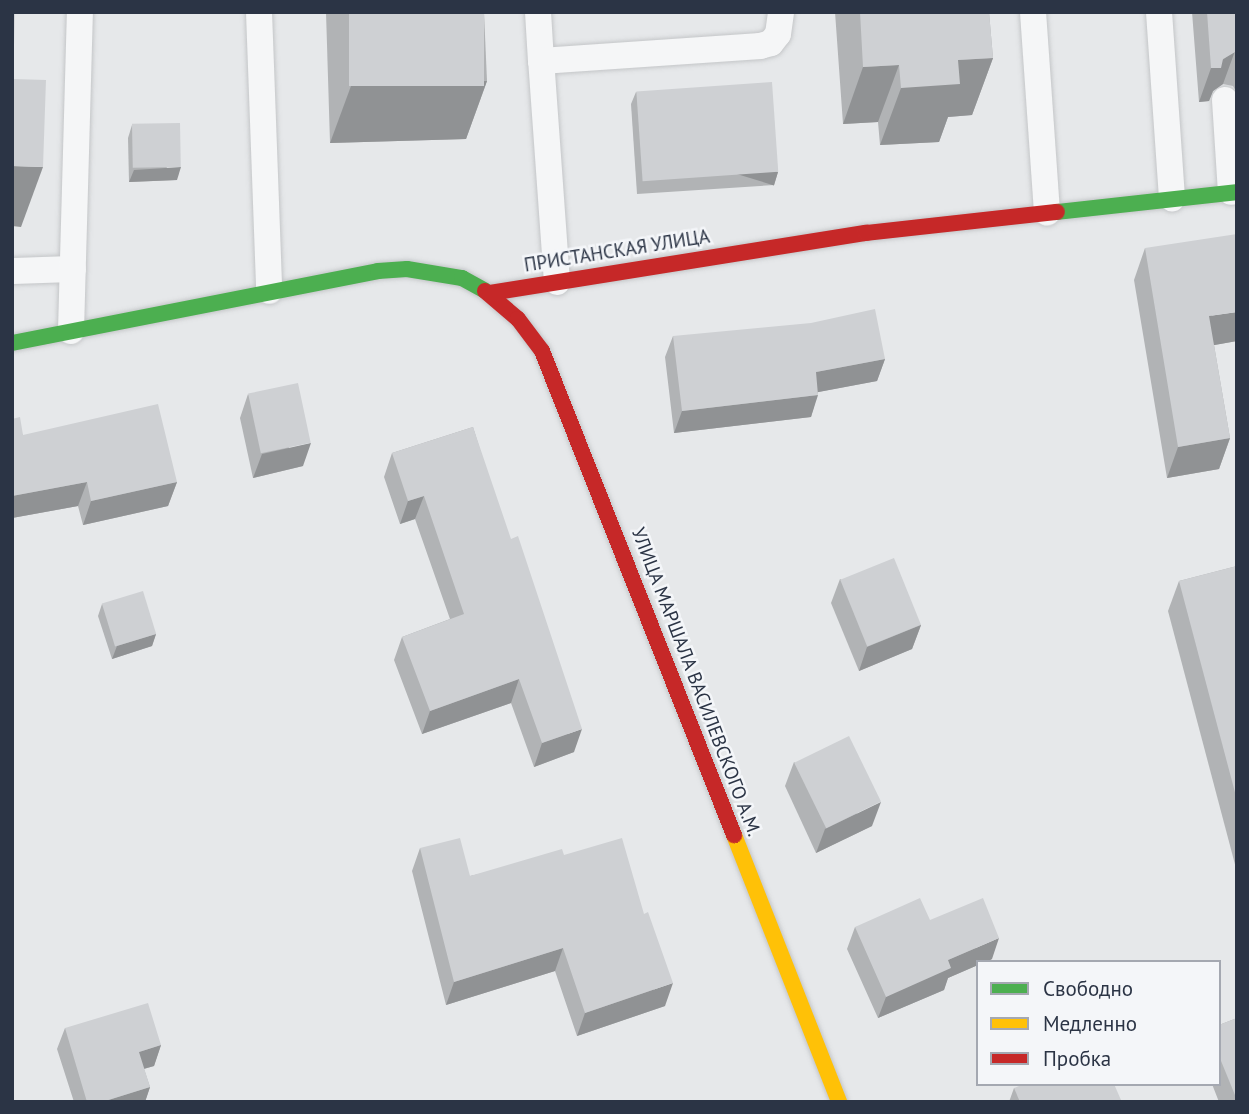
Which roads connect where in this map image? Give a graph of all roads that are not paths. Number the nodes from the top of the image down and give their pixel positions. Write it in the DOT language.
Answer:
graph roads {
  1 [pos="80,12"];
  2 [pos="258,12"];
  3 [pos="538,12"];
  4 [pos="780,12"];
  5 [pos="1033,12"];
  6 [pos="1159,12"];
  7 [pos="541,61"];
  8 [pos="1225,100"];
  9 [pos="1234,192"];
  10 [pos="1172,199"];
  11 [pos="1047,213"];
  12 [pos="73,269"];
  13 [pos="12,271"];
  14 [pos="557,282"];
  15 [pos="269,291"];
  16 [pos="490,293"];
  17 [pos="71,331"];
  18 [pos="12,343"];
  19 [pos="839,1102"];
  1 -- 12 [label="lane"];
  2 -- 15 [label="lane"];
  3 -- 7 [label="lane"];
  4 -- 7 [label="lane"];
  5 -- 11 [label="lane"];
  6 -- 10 [label="lane"];
  7 -- 14 [label="lane"];
  8 -- 9 [label="lane"];
  9 -- 10 [label="street, ПРИСТАНСКАЯ УЛИЦА"];
  10 -- 11 [label="street, ПРИСТАНСКАЯ УЛИЦА"];
  11 -- 14 [label="street, ПРИСТАНСКАЯ УЛИЦА"];
  12 -- 13 [label="lane"];
  12 -- 17 [label="lane"];
  14 -- 16 [label="street, ПРИСТАНСКАЯ УЛИЦА"];
  15 -- 16 [label="street"];
  15 -- 17 [label="street"];
  16 -- 19 [label="street, УЛИЦА МАРШАЛА ВАСИЛЕВСКОГО А.М."];
  17 -- 18 [label="street"];
}
